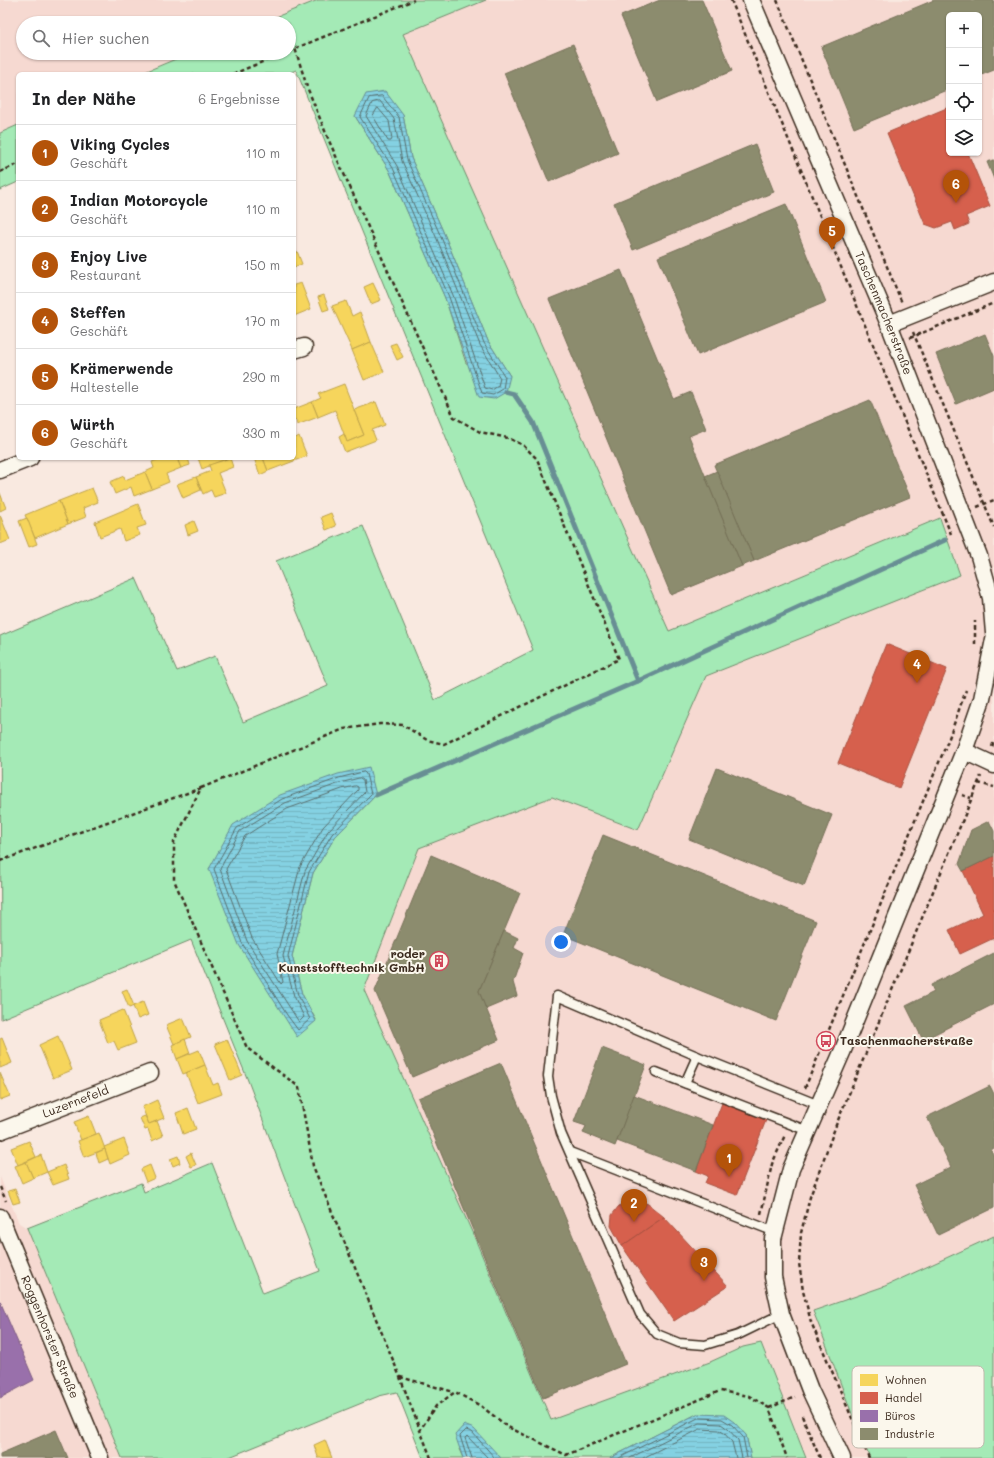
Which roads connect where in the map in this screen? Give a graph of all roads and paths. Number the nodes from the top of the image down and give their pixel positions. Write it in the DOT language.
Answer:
graph roads {
  1 [pos="414,0"];
  2 [pos="731,0"];
  3 [pos="751,0"];
  4 [pos="777,0"];
  5 [pos="296,48"];
  6 [pos="296,51"];
  7 [pos="267,60"];
  8 [pos="239,72"];
  9 [pos="16,165"];
  10 [pos="0,172"];
  11 [pos="994,282"];
  12 [pos="994,303"];
  13 [pos="907,316"];
  14 [pos="888,324"];
  15 [pos="915,336"];
  16 [pos="896,343"];
  17 [pos="876,351"];
  18 [pos="25,460"];
  19 [pos="0,470"];
  20 [pos="994,527"];
  21 [pos="954,540"];
  22 [pos="975,618"];
  23 [pos="994,633"];
  24 [pos="994,639"];
  25 [pos="975,646"];
  26 [pos="968,682"];
  27 [pos="994,741"];
  28 [pos="964,751"];
  29 [pos="990,764"];
  30 [pos="978,783"];
  31 [pos="994,787"];
  32 [pos="201,788"];
  33 [pos="0,860"];
  34 [pos="697,1056"];
  35 [pos="656,1072"];
  36 [pos="150,1073"];
  37 [pos="685,1083"];
  38 [pos="801,1098"];
  39 [pos="819,1105"];
  40 [pos="790,1123"];
  41 [pos="808,1130"];
  42 [pos="0,1131"];
  43 [pos="570,1152"];
  44 [pos="0,1217"];
  45 [pos="758,1226"];
  46 [pos="775,1232"];
  47 [pos="781,1314"];
  48 [pos="400,1377"];
  49 [pos="792,1390"];
  50 [pos="810,1390"];
  51 [pos="455,1392"];
  52 [pos="794,1397"];
  53 [pos="797,1404"];
  54 [pos="770,1408"];
  55 [pos="800,1410"];
  56 [pos="852,1418"];
  57 [pos="420,1430"];
  58 [pos="865,1448"];
  59 [pos="100,1458"];
  60 [pos="431,1458"];
  61 [pos="788,1458"];
  62 [pos="820,1458"];
  63 [pos="842,1458"];
  64 [pos="869,1458"];
  1 -- 5 [label="path"];
  2 -- 17 [label="path"];
  3 -- 14 [label="street, Taschenmacherstraße"];
  4 -- 13 [label="path"];
  6 -- 32 [label="path"];
  7 -- 8 [label="path"];
  9 -- 10 [label="path"];
  11 -- 13 [label="street"];
  12 -- 15 [label="path"];
  13 -- 14 [label="street"];
  13 -- 15 [label="path"];
  14 -- 16 [label="street, Taschenmacherstraße"];
  15 -- 16 [label="path"];
  15 -- 20 [label="path"];
  16 -- 17 [label="path"];
  16 -- 23 [label="street, Taschenmacherstraße"];
  17 -- 21 [label="path"];
  18 -- 19 [label="street"];
  22 -- 25 [label="path"];
  24 -- 28 [label="street"];
  26 -- 38 [label="path"];
  27 -- 29 [label="path"];
  28 -- 29 [label="street"];
  28 -- 39 [label="street"];
  29 -- 30 [label="path"];
  30 -- 31 [label="path"];
  30 -- 56 [label="path"];
  32 -- 33 [label="path"];
  32 -- 48 [label="path"];
  34 -- 37 [label="lane"];
  34 -- 38 [label="lane"];
  34 -- 43 [label="lane"];
  35 -- 37 [label="lane"];
  36 -- 42 [label="street, Luzernefeld"];
  37 -- 40 [label="lane"];
  38 -- 39 [label="lane"];
  39 -- 41 [label="street"];
  40 -- 41 [label="lane"];
  40 -- 45 [label="path"];
  41 -- 46 [label="street"];
  43 -- 45 [label="lane"];
  43 -- 47 [label="lane"];
  44 -- 59 [label="street, Roggenhorster Straße"];
  45 -- 46 [label="lane"];
  46 -- 47 [label="street"];
  47 -- 50 [label="street"];
  48 -- 51 [label="path"];
  48 -- 57 [label="path"];
  49 -- 52 [label="path"];
  50 -- 52 [label="path"];
  50 -- 63 [label="street"];
  51 -- 54 [label="path"];
  51 -- 57 [label="path"];
  52 -- 53 [label="path"];
  52 -- 54 [label="path"];
  54 -- 61 [label="path"];
  55 -- 62 [label="path"];
  57 -- 60 [label="path"];
  58 -- 64 [label="path"];
}
